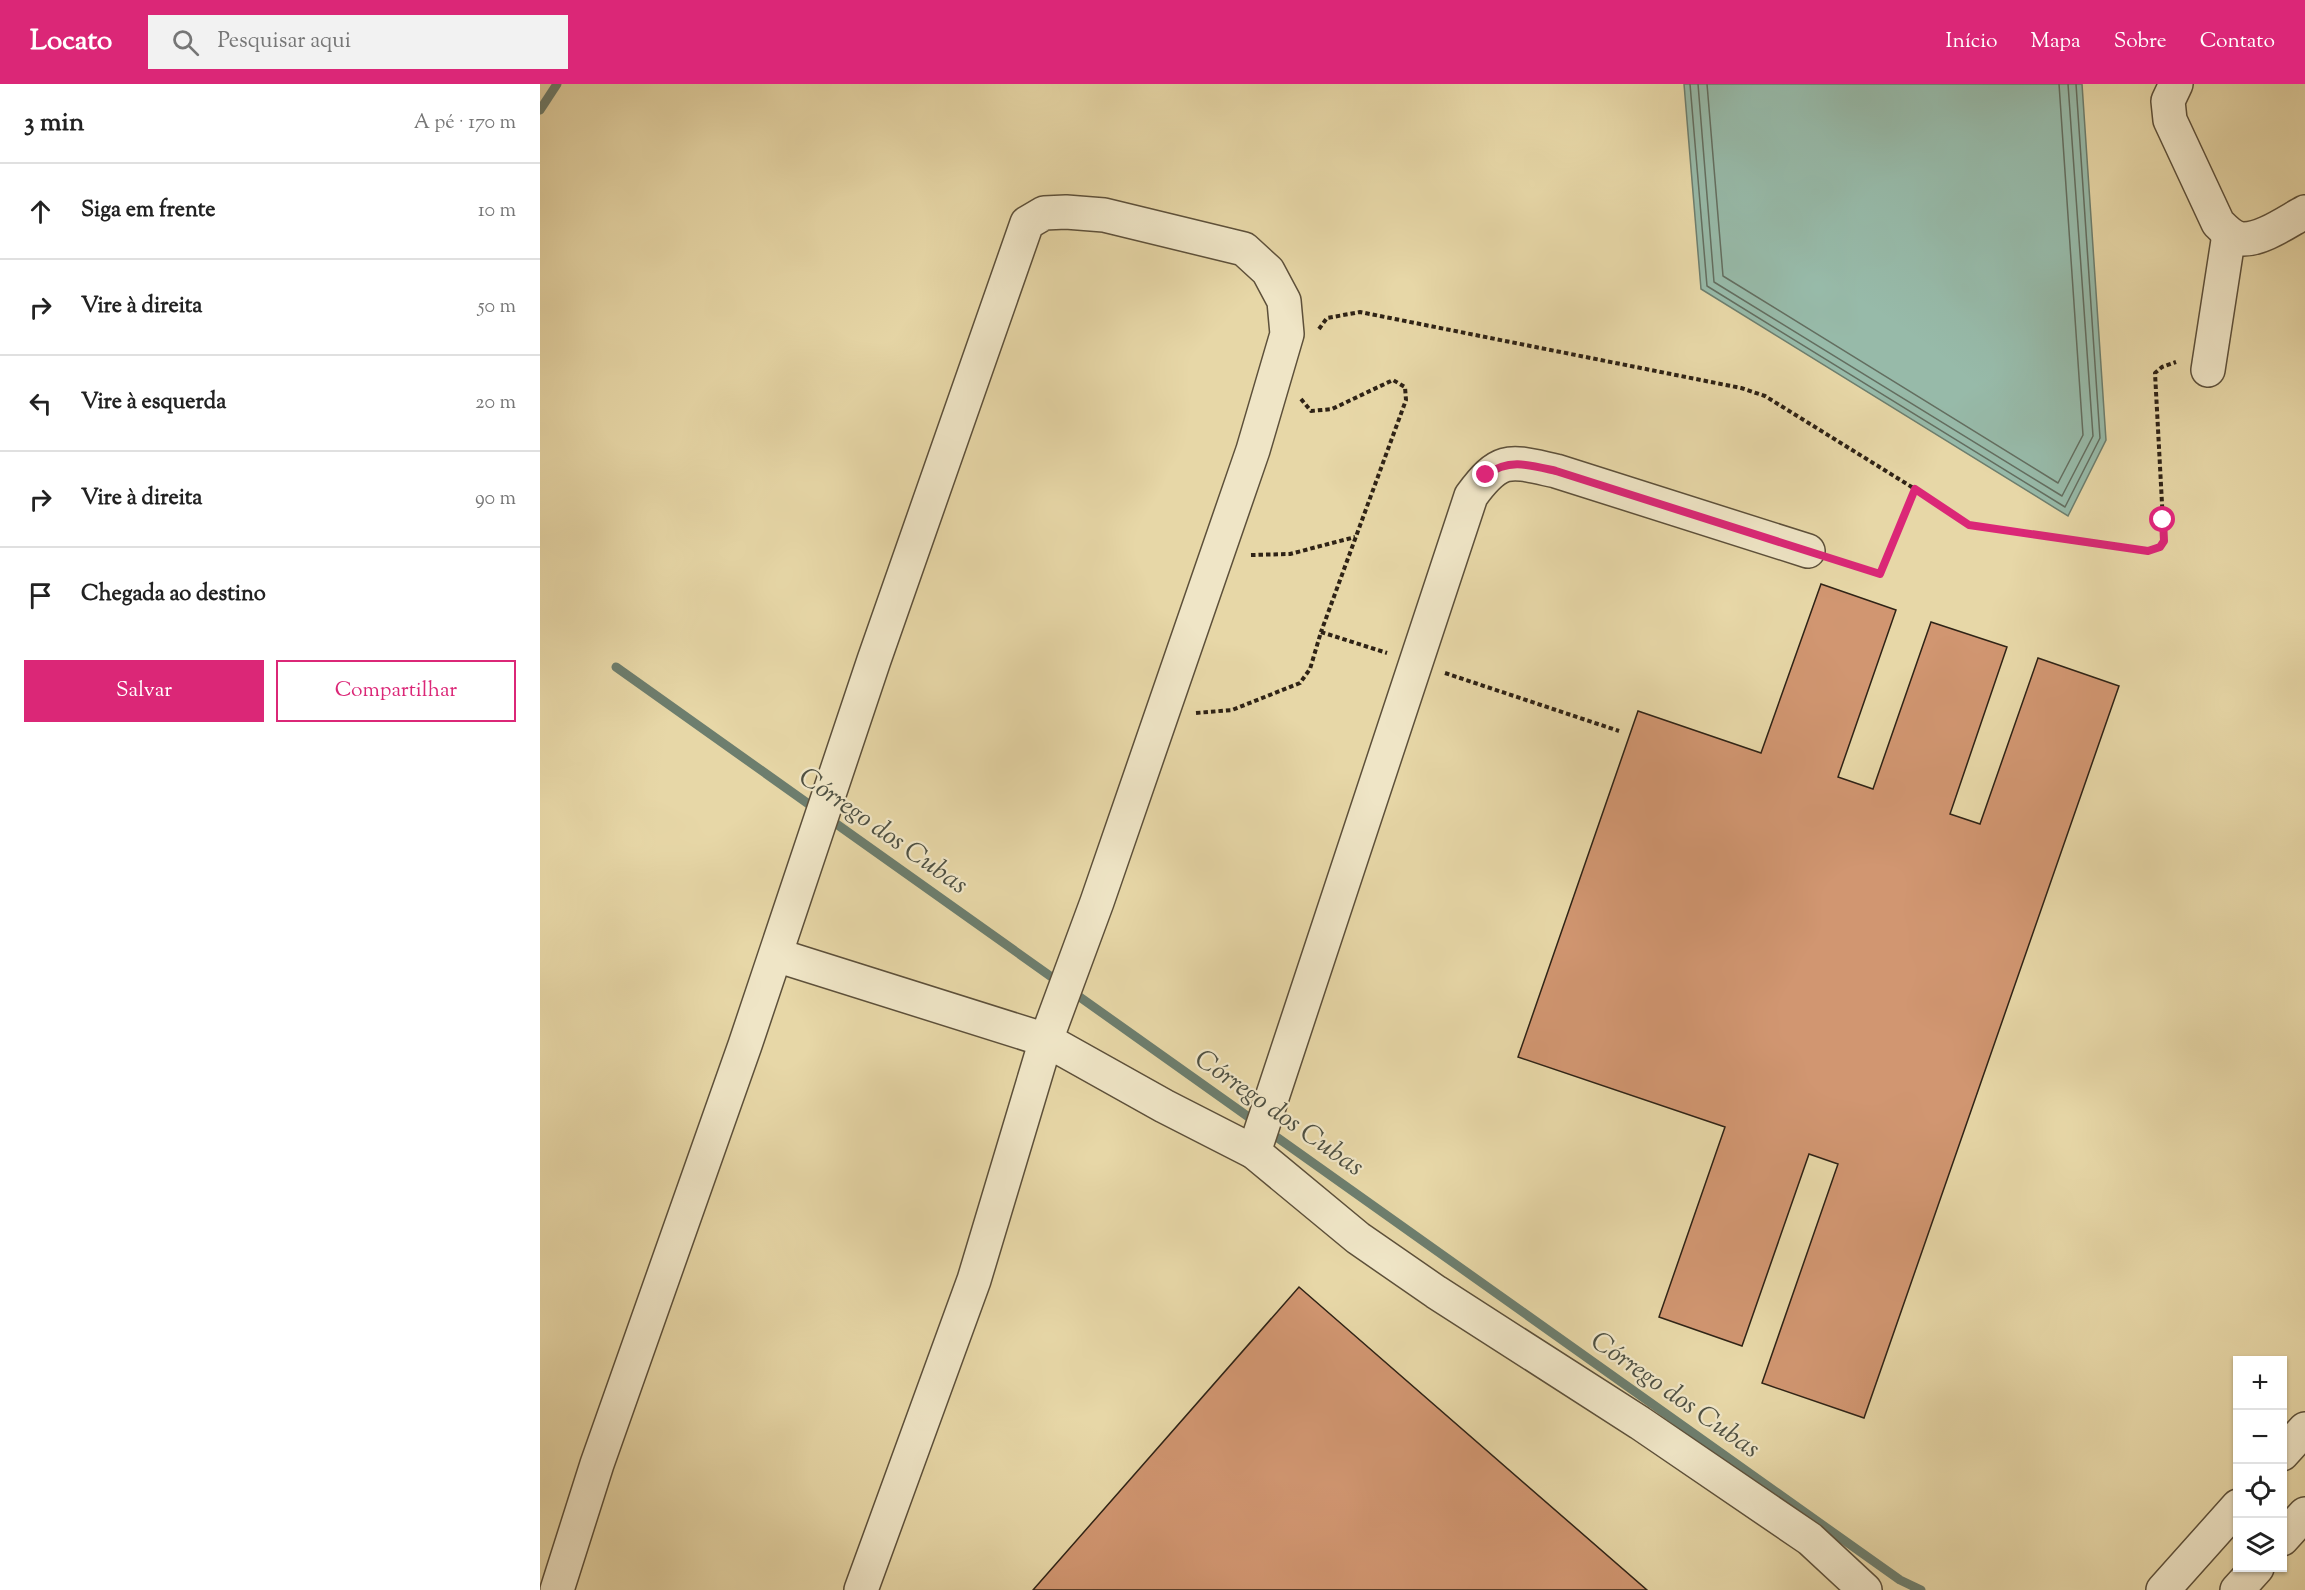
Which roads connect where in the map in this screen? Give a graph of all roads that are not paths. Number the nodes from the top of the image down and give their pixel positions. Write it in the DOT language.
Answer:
graph roads {
  1 [pos="2176,84"];
  2 [pos="2305,212"];
  3 [pos="2229,234"];
  4 [pos="2209,363"];
  5 [pos="1808,551"];
  6 [pos="776,955"];
  7 [pos="1046,1040"];
  8 [pos="1254,1152"];
  9 [pos="2305,1429"];
  10 [pos="2287,1449"];
  11 [pos="2233,1512"];
  12 [pos="2305,1514"];
  13 [pos="2287,1534"];
  14 [pos="2253,1572"];
  15 [pos="557,1590"];
  16 [pos="861,1590"];
  17 [pos="1865,1590"];
  18 [pos="2163,1590"];
  19 [pos="2237,1590"];
  1 -- 3 [label="lane"];
  2 -- 3 [label="lane"];
  3 -- 4 [label="lane"];
  5 -- 8 [label="lane"];
  6 -- 7 [label="lane"];
  6 -- 7 [label="lane"];
  6 -- 15 [label="lane"];
  7 -- 8 [label="lane"];
  7 -- 16 [label="lane"];
  8 -- 17 [label="lane"];
  9 -- 10 [label="lane"];
  11 -- 18 [label="lane"];
  12 -- 13 [label="lane"];
  14 -- 19 [label="lane"];
}
